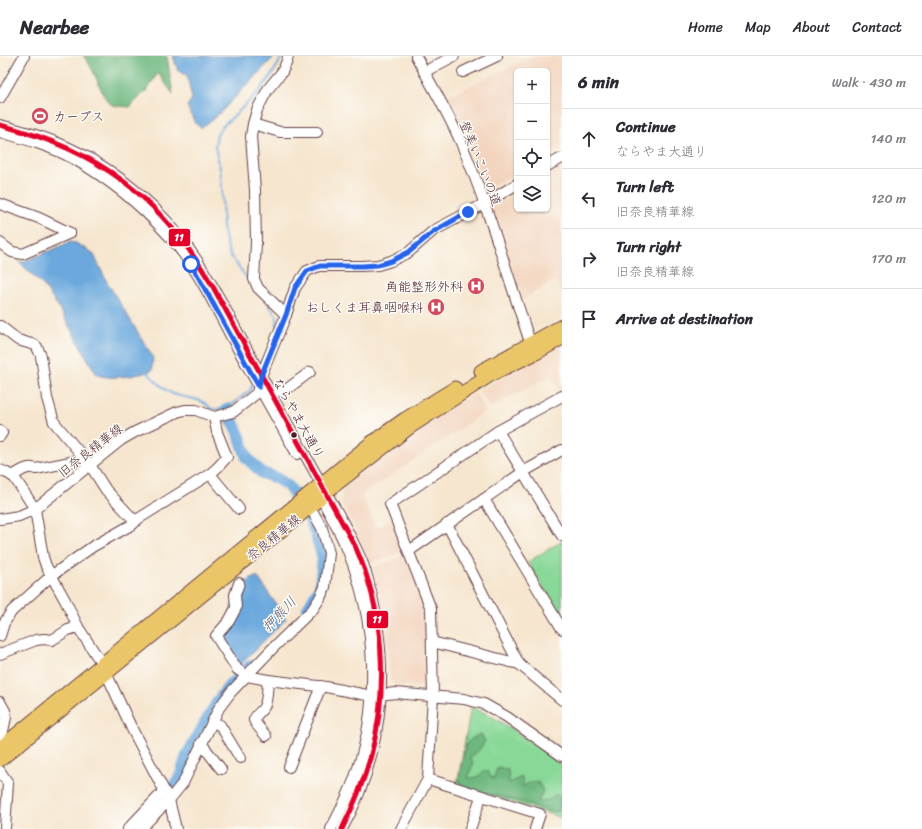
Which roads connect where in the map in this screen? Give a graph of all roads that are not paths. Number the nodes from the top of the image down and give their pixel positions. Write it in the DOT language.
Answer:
graph roads {
  1 [pos="288,56"];
  2 [pos="416,56"];
  3 [pos="496,56"];
  4 [pos="22,57"];
  5 [pos="451,57"];
  6 [pos="424,72"];
  7 [pos="463,72"];
  8 [pos="0,98"];
  9 [pos="253,124"];
  10 [pos="0,125"];
  11 [pos="0,132"];
  12 [pos="317,132"];
  13 [pos="562,158"];
  14 [pos="550,164"];
  15 [pos="514,186"];
  16 [pos="0,204"];
  17 [pos="484,204"];
  18 [pos="0,243"];
  19 [pos="286,315"];
  20 [pos="0,326"];
  21 [pos="562,326"];
  22 [pos="562,338"];
  23 [pos="533,348"];
  24 [pos="310,372"];
  25 [pos="261,376"];
  26 [pos="259,387"];
  27 [pos="271,393"];
  28 [pos="562,396"];
  29 [pos="214,417"];
  30 [pos="0,431"];
  31 [pos="498,431"];
  32 [pos="0,436"];
  33 [pos="562,450"];
  34 [pos="88,462"];
  35 [pos="0,470"];
  36 [pos="523,472"];
  37 [pos="210,474"];
  38 [pos="12,476"];
  39 [pos="321,490"];
  40 [pos="484,499"];
  41 [pos="303,507"];
  42 [pos="35,509"];
  43 [pos="239,509"];
  44 [pos="0,519"];
  45 [pos="135,521"];
  46 [pos="447,524"];
  47 [pos="562,536"];
  48 [pos="409,551"];
  49 [pos="51,576"];
  50 [pos="239,583"];
  51 [pos="78,627"];
  52 [pos="562,629"];
  53 [pos="0,636"];
  54 [pos="432,642"];
  55 [pos="0,654"];
  56 [pos="519,664"];
  57 [pos="104,668"];
  58 [pos="247,676"];
  59 [pos="268,680"];
  60 [pos="321,686"];
  61 [pos="377,695"];
  62 [pos="433,696"];
  63 [pos="562,700"];
  64 [pos="0,702"];
  65 [pos="212,722"];
  66 [pos="266,736"];
  67 [pos="201,743"];
  68 [pos="2,746"];
  69 [pos="561,753"];
  70 [pos="240,758"];
  71 [pos="0,760"];
  72 [pos="288,766"];
  73 [pos="221,769"];
  74 [pos="0,771"];
  75 [pos="428,779"];
  76 [pos="166,796"];
  77 [pos="481,796"];
  78 [pos="5,829"];
  79 [pos="128,829"];
  80 [pos="140,829"];
  81 [pos="176,829"];
  82 [pos="331,829"];
  83 [pos="342,829"];
  84 [pos="400,829"];
  85 [pos="470,829"];
  86 [pos="535,829"];
  1 -- 9 [label="street"];
  2 -- 6 [label="street, 登美いこいの道"];
  3 -- 7 [label="street"];
  4 -- 8 [label="street"];
  5 -- 6 [label="street"];
  6 -- 17 [label="street, 登美いこいの道"];
  9 -- 12 [label="street"];
  9 -- 19 [label="street"];
  10 -- 25 [label="street, ならやま大通り"];
  11 -- 26 [label="street, ならやま大通り"];
  13 -- 14 [label="street"];
  15 -- 17 [label="street"];
  16 -- 18 [label="street"];
  17 -- 19 [label="street"];
  17 -- 23 [label="street, 登美いこいの道"];
  19 -- 25 [label="street"];
  20 -- 34 [label="street"];
  21 -- 23 [label="main road, 奈良精華線"];
  22 -- 23 [label="main road, 奈良精華線"];
  23 -- 39 [label="main road, 奈良精華線"];
  24 -- 27 [label="street"];
  25 -- 26 [label="street"];
  25 -- 27 [label="street, ならやま大通り"];
  26 -- 29 [label="street"];
  26 -- 39 [label="street, ならやま大通り"];
  27 -- 39 [label="street, ならやま大通り"];
  28 -- 31 [label="street"];
  29 -- 34 [label="street, 旧奈良精華線"];
  29 -- 37 [label="street"];
  30 -- 32 [label="street"];
  31 -- 36 [label="street"];
  31 -- 48 [label="street"];
  33 -- 36 [label="street"];
  34 -- 38 [label="street"];
  34 -- 42 [label="street, 旧奈良精華線"];
  34 -- 45 [label="street"];
  35 -- 38 [label="street"];
  36 -- 40 [label="street"];
  36 -- 47 [label="street"];
  37 -- 43 [label="street"];
  37 -- 45 [label="street"];
  38 -- 42 [label="street"];
  39 -- 41 [label="main road, 奈良精華線"];
  39 -- 61 [label="street, ならやま大通り"];
  40 -- 46 [label="street"];
  40 -- 52 [label="street"];
  41 -- 57 [label="main road, 奈良精華線"];
  41 -- 58 [label="street"];
  42 -- 44 [label="street, 旧奈良精華線"];
  42 -- 49 [label="street"];
  45 -- 49 [label="street"];
  46 -- 48 [label="street"];
  46 -- 56 [label="street"];
  48 -- 54 [label="street"];
  49 -- 51 [label="street"];
  49 -- 53 [label="street"];
  50 -- 58 [label="street"];
  51 -- 55 [label="street"];
  51 -- 57 [label="street"];
  54 -- 56 [label="street"];
  54 -- 62 [label="street"];
  56 -- 63 [label="street"];
  57 -- 68 [label="main road, 奈良精華線"];
  57 -- 71 [label="main road, 奈良精華線"];
  57 -- 76 [label="street"];
  58 -- 59 [label="street"];
  58 -- 65 [label="street"];
  59 -- 60 [label="street"];
  59 -- 66 [label="street"];
  60 -- 61 [label="street"];
  60 -- 72 [label="street"];
  61 -- 62 [label="street"];
  61 -- 82 [label="street, ならやま大通り"];
  61 -- 83 [label="street, ならやま大通り"];
  62 -- 69 [label="street"];
  62 -- 75 [label="street"];
  64 -- 68 [label="street"];
  65 -- 67 [label="street"];
  65 -- 70 [label="street"];
  67 -- 73 [label="street"];
  67 -- 76 [label="street"];
  74 -- 78 [label="street"];
  75 -- 77 [label="street"];
  75 -- 84 [label="street"];
  76 -- 79 [label="street"];
  76 -- 80 [label="street"];
  76 -- 81 [label="street"];
  77 -- 85 [label="street"];
  77 -- 86 [label="street"];
}
